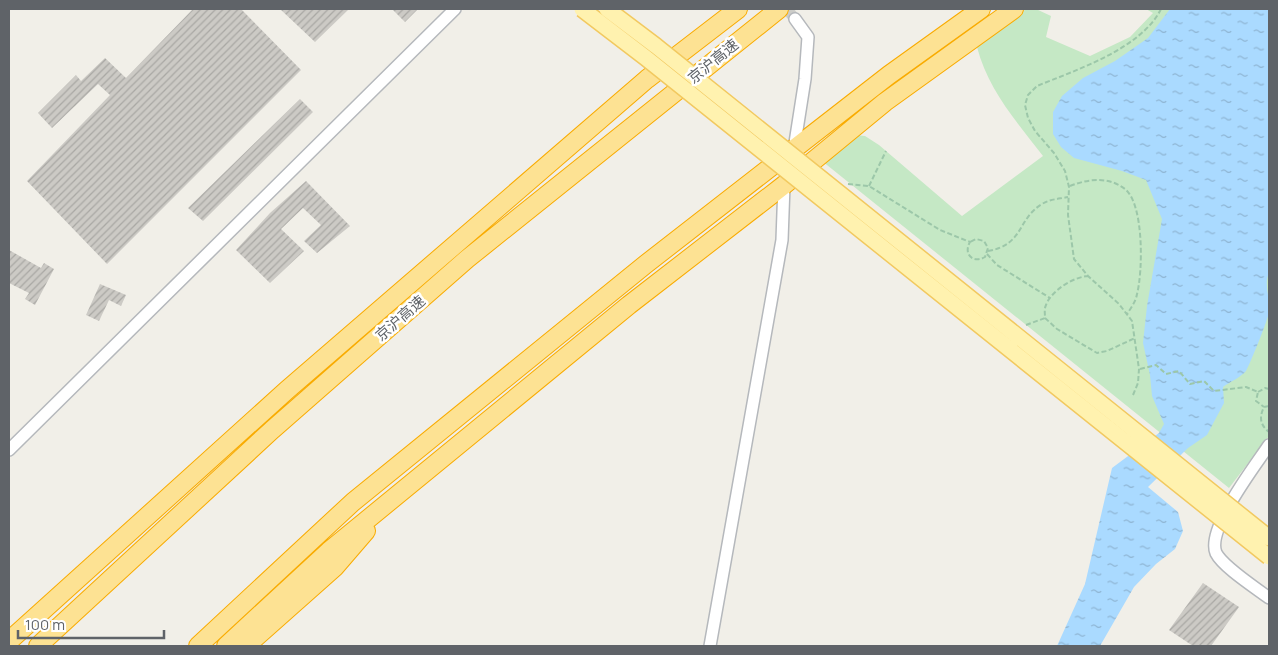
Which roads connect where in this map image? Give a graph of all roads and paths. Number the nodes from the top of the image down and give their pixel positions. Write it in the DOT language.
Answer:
graph roads {
  1 [pos="455,9"];
  2 [pos="582,9"];
  3 [pos="607,9"];
  4 [pos="738,9"];
  5 [pos="779,9"];
  6 [pos="981,9"];
  7 [pos="1014,9"];
  8 [pos="1161,9"];
  9 [pos="795,19"];
  10 [pos="794,149"];
  11 [pos="886,151"];
  12 [pos="842,183"];
  13 [pos="784,185"];
  14 [pos="869,186"];
  15 [pos="1069,186"];
  16 [pos="1068,197"];
  17 [pos="970,242"];
  18 [pos="988,251"];
  19 [pos="987,254"];
  20 [pos="1088,276"];
  21 [pos="1050,298"];
  22 [pos="1127,314"];
  23 [pos="1045,318"];
  24 [pos="1026,325"];
  25 [pos="1135,338"];
  26 [pos="1139,369"];
  27 [pos="1269,389"];
  28 [pos="1258,392"];
  29 [pos="1133,395"];
  30 [pos="1269,406"];
  31 [pos="1264,407"];
  32 [pos="1269,432"];
  33 [pos="1269,445"];
  34 [pos="9,450"];
  35 [pos="397,494"];
  36 [pos="1269,538"];
  37 [pos="1269,557"];
  38 [pos="1269,598"];
  39 [pos="9,640"];
  40 [pos="248,645"];
  41 [pos="38,646"];
  42 [pos="198,646"];
  43 [pos="226,646"];
  44 [pos="710,646"];
  1 -- 34 [label="street"];
  2 -- 37 [label="main road, bridge"];
  3 -- 36 [label="main road, bridge"];
  4 -- 39 [label="highway, 京沪高速"];
  5 -- 41 [label="highway, 京沪高速"];
  6 -- 10 [label="highway"];
  7 -- 13 [label="highway"];
  8 -- 15 [label="path"];
  9 -- 10 [label="street"];
  10 -- 13 [label="street"];
  10 -- 42 [label="highway"];
  11 -- 14 [label="path"];
  12 -- 14 [label="path"];
  13 -- 35 [label="highway"];
  13 -- 44 [label="street"];
  14 -- 17 [label="path"];
  15 -- 16 [label="path"];
  15 -- 22 [label="path"];
  16 -- 18 [label="path"];
  16 -- 20 [label="path"];
  17 -- 18 [label="path"];
  17 -- 19 [label="path"];
  18 -- 19 [label="path"];
  19 -- 21 [label="path"];
  20 -- 21 [label="path"];
  20 -- 22 [label="path"];
  21 -- 23 [label="path"];
  22 -- 25 [label="path"];
  23 -- 24 [label="path"];
  23 -- 25 [label="path"];
  25 -- 26 [label="path"];
  26 -- 28 [label="path"];
  26 -- 29 [label="path"];
  27 -- 28 [label="path"];
  28 -- 31 [label="path"];
  30 -- 31 [label="path"];
  31 -- 32 [label="path"];
  33 -- 38 [label="street"];
  35 -- 40 [label="highway"];
  35 -- 43 [label="highway"];
}
